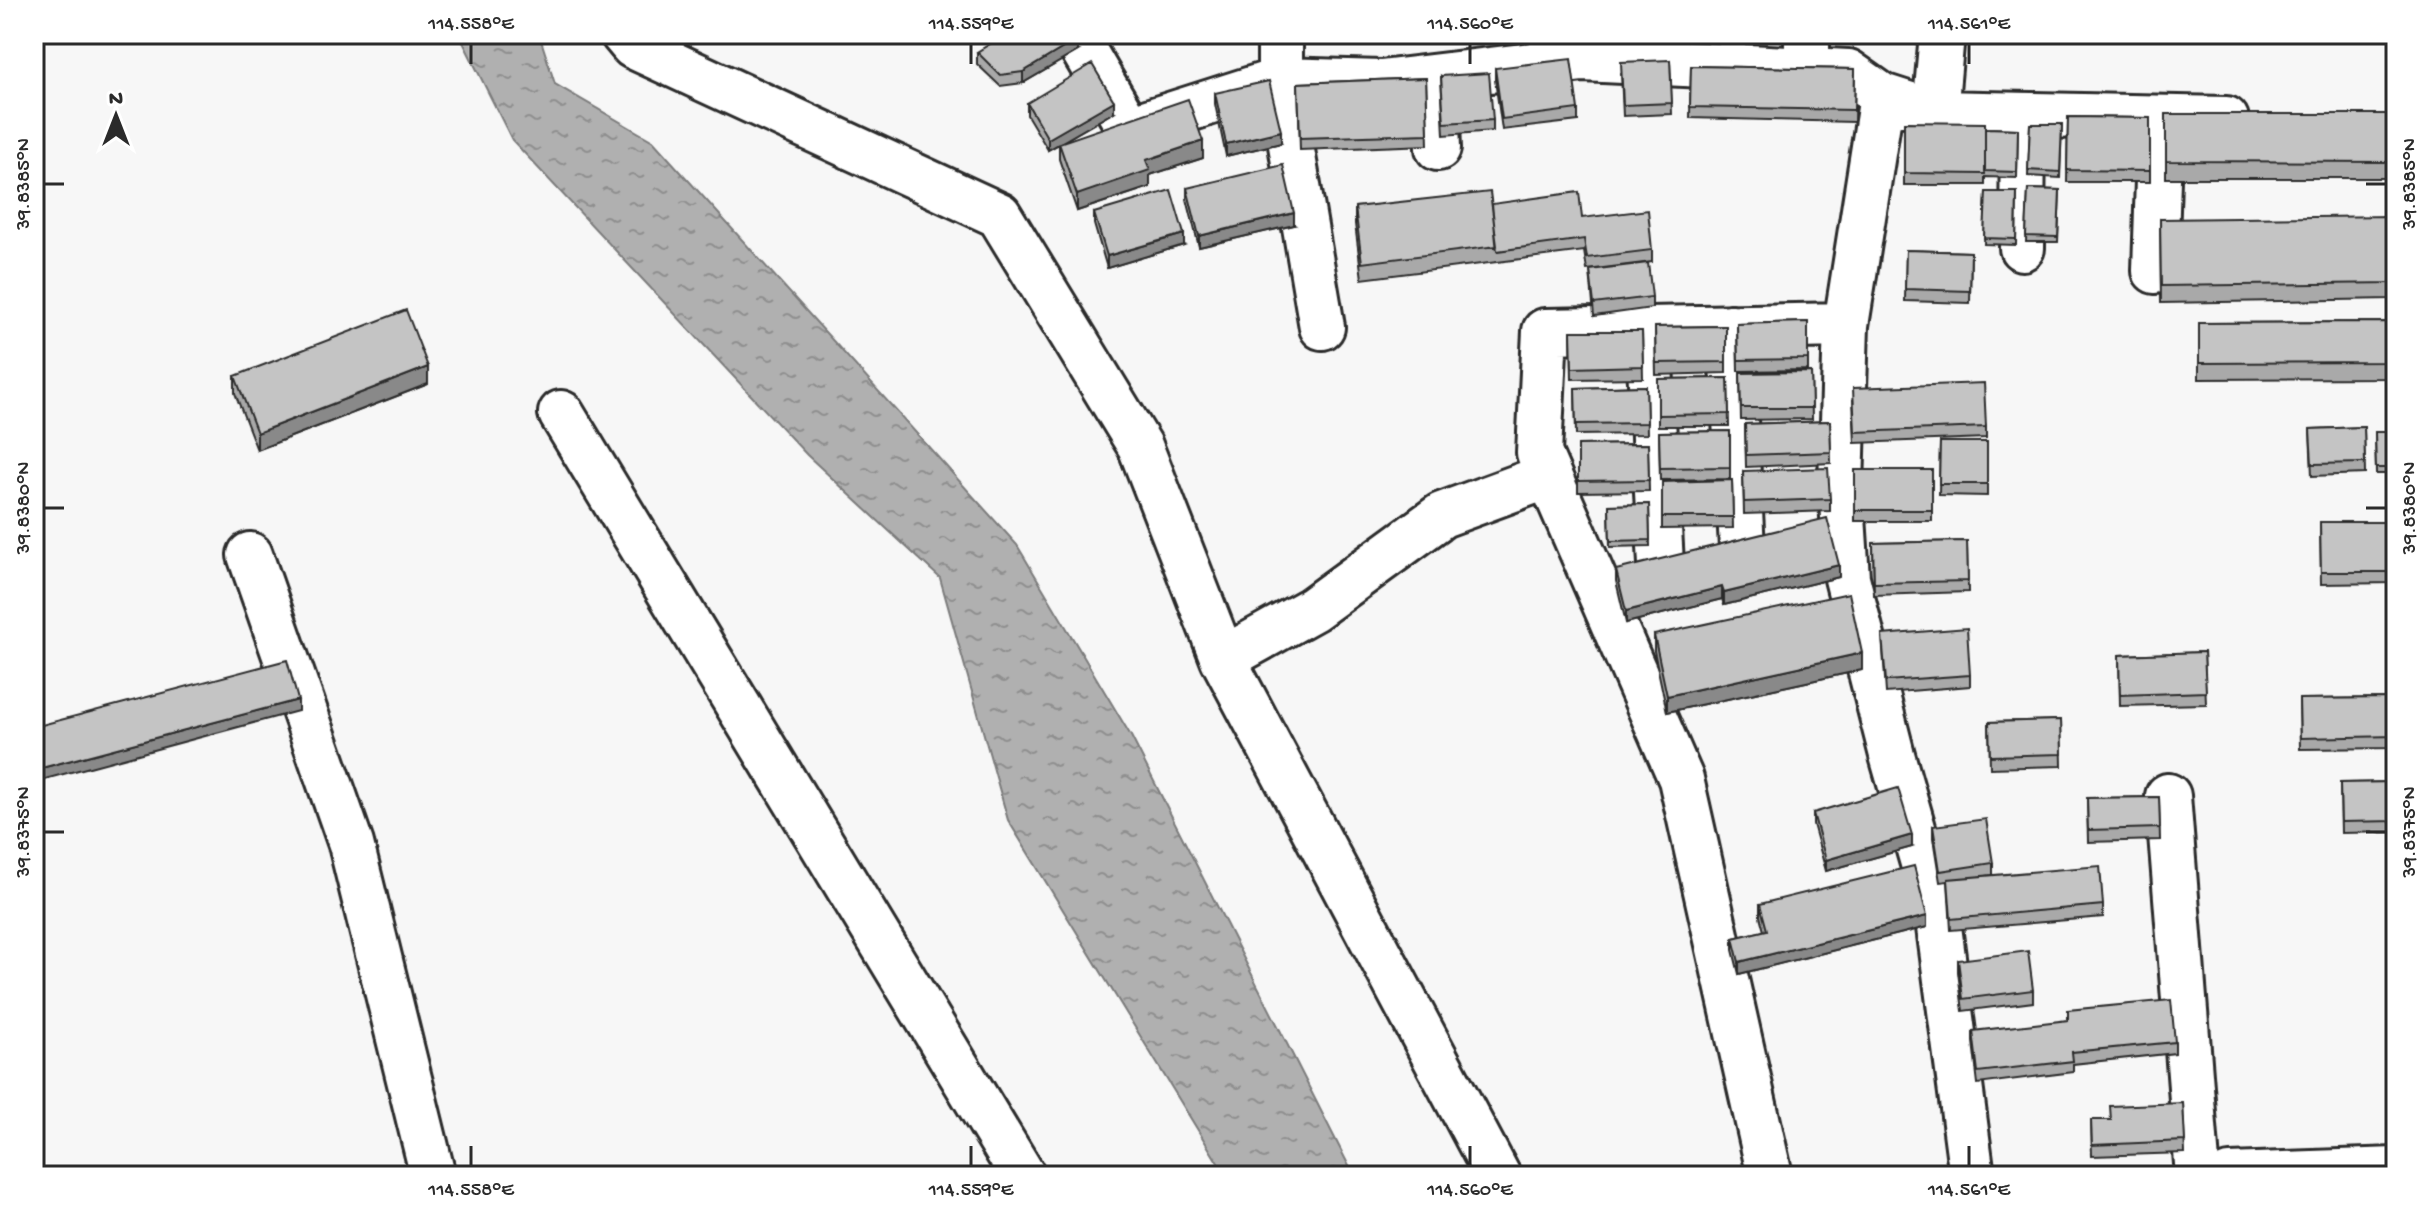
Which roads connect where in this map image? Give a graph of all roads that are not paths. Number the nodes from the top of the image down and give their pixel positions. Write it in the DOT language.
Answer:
graph roads {
  1 [pos="623,34"];
  2 [pos="1074,34"];
  3 [pos="1280,34"];
  4 [pos="1942,34"];
  5 [pos="1565,48"];
  6 [pos="1807,52"];
  7 [pos="1435,77"];
  8 [pos="1280,80"];
  9 [pos="1882,96"];
  10 [pos="1935,113"];
  11 [pos="2023,115"];
  12 [pos="2160,118"];
  13 [pos="2270,120"];
  14 [pos="1438,148"];
  15 [pos="2022,248"];
  16 [pos="2155,271"];
  17 [pos="1846,325"];
  18 [pos="1322,327"];
  19 [pos="1730,327"];
  20 [pos="1648,329"];
  21 [pos="561,413"];
  22 [pos="1548,476"];
  23 [pos="1742,548"];
  24 [pos="250,555"];
  25 [pos="1661,564"];
  26 [pos="1223,659"];
  27 [pos="2168,796"];
  28 [pos="2396,1170"];
  29 [pos="433,1176"];
  30 [pos="1023,1176"];
  31 [pos="1498,1176"];
  32 [pos="1770,1176"];
  33 [pos="1972,1176"];
  34 [pos="2198,1176"];
  35 [pos="2230,1176"];
  1 -- 26 [label="street"];
  2 -- 8 [label="street"];
  3 -- 8 [label="street"];
  4 -- 10 [label="street"];
  5 -- 6 [label="street"];
  5 -- 7 [label="street"];
  6 -- 9 [label="street"];
  7 -- 8 [label="street"];
  7 -- 14 [label="street"];
  8 -- 18 [label="street"];
  9 -- 10 [label="street"];
  9 -- 17 [label="street"];
  10 -- 11 [label="street"];
  11 -- 12 [label="street"];
  11 -- 15 [label="street"];
  12 -- 13 [label="street"];
  12 -- 16 [label="street"];
  17 -- 19 [label="street"];
  17 -- 33 [label="street"];
  19 -- 20 [label="street"];
  19 -- 23 [label="street"];
  20 -- 22 [label="street"];
  20 -- 25 [label="street"];
  21 -- 30 [label="street"];
  22 -- 26 [label="street"];
  22 -- 32 [label="street"];
  24 -- 29 [label="street"];
  26 -- 31 [label="street"];
  27 -- 34 [label="street"];
  28 -- 35 [label="street"];
}
